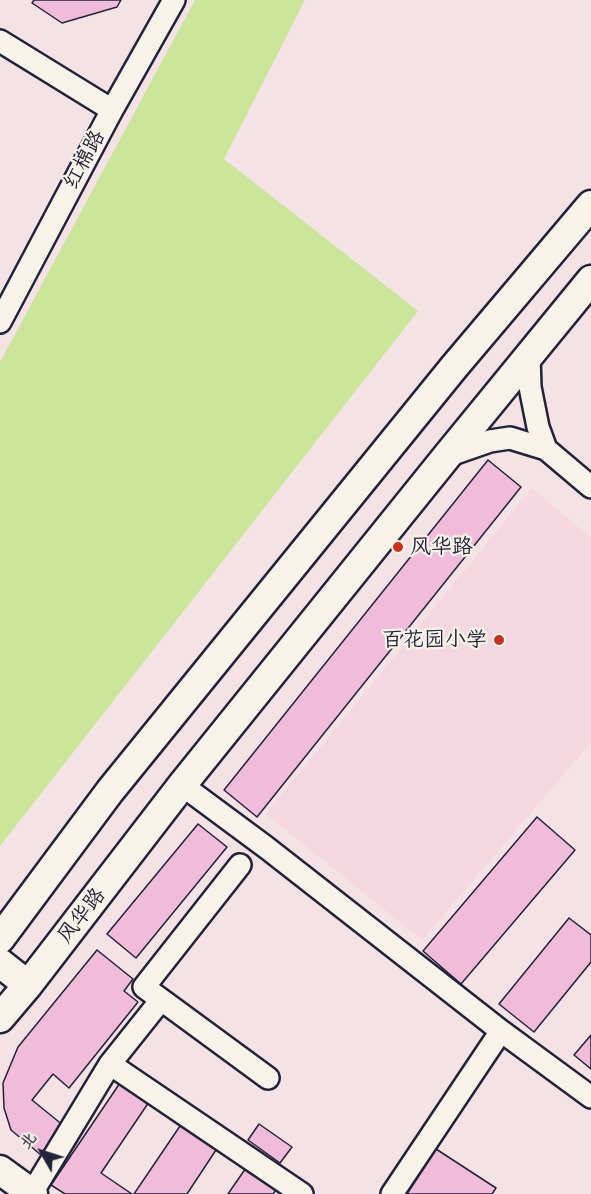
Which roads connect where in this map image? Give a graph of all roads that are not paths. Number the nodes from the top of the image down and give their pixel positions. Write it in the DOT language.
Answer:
graph roads {
  1 [pos="174,0"];
  2 [pos="0,41"];
  3 [pos="112,110"];
  4 [pos="591,205"];
  5 [pos="591,280"];
  6 [pos="0,322"];
  7 [pos="529,357"];
  8 [pos="546,449"];
  9 [pos="447,456"];
  10 [pos="591,487"];
  11 [pos="182,785"];
  12 [pos="240,865"];
  13 [pos="0,939"];
  14 [pos="0,963"];
  15 [pos="28,985"];
  16 [pos="161,1000"];
  17 [pos="0,1018"];
  18 [pos="501,1030"];
  19 [pos="0,1033"];
  20 [pos="110,1064"];
  21 [pos="268,1078"];
  22 [pos="591,1097"];
  23 [pos="0,1170"];
  24 [pos="31,1194"];
  25 [pos="302,1194"];
  26 [pos="392,1194"];
  1 -- 3 [label="street, 红棉路"];
  2 -- 3 [label="street"];
  3 -- 6 [label="street, 红棉路"];
  4 -- 13 [label="main road"];
  5 -- 7 [label="main road, 风华路"];
  7 -- 8 [label="street"];
  7 -- 9 [label="main road, 风华路"];
  8 -- 9 [label="street"];
  8 -- 10 [label="street"];
  9 -- 11 [label="main road, 风华路"];
  11 -- 15 [label="main road, 风华路"];
  11 -- 18 [label="street"];
  12 -- 16 [label="street"];
  14 -- 15 [label="main road"];
  15 -- 17 [label="main road, 风华路"];
  15 -- 19 [label="main road"];
  16 -- 20 [label="street"];
  16 -- 21 [label="street"];
  18 -- 22 [label="street"];
  18 -- 26 [label="street"];
  20 -- 24 [label="street"];
  20 -- 25 [label="street"];
  23 -- 24 [label="main road"];
}
